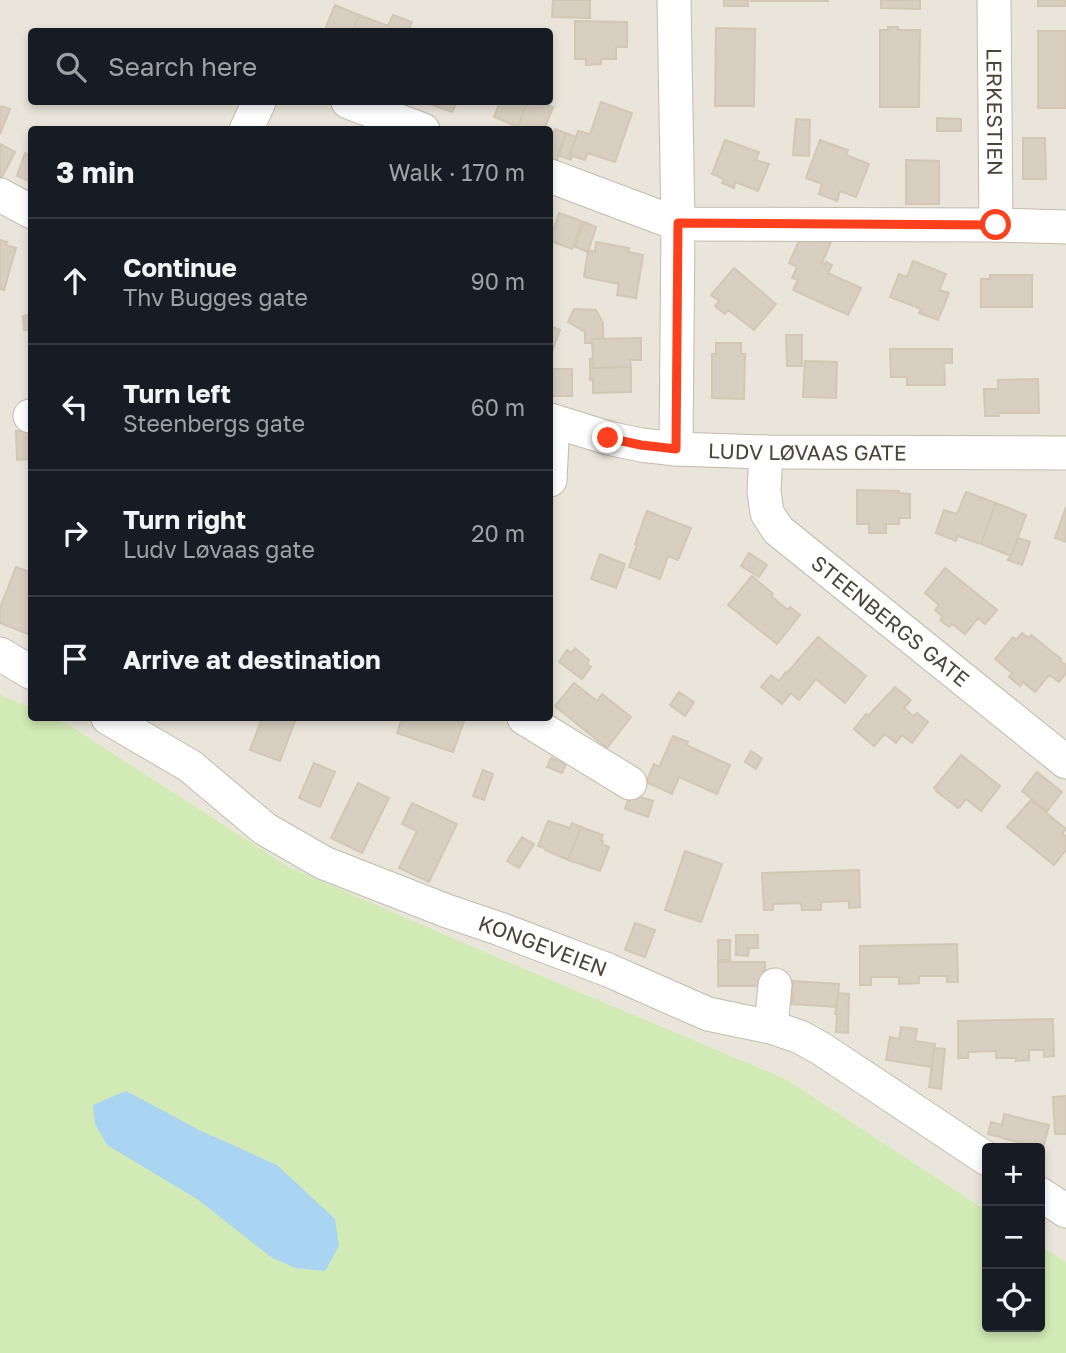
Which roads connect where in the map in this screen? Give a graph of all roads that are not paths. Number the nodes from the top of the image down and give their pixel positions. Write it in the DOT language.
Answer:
graph roads {
  1 [pos="674,0"];
  2 [pos="994,0"];
  3 [pos="258,105"];
  4 [pos="356,105"];
  5 [pos="248,126"];
  6 [pos="412,126"];
  7 [pos="553,177"];
  8 [pos="0,195"];
  9 [pos="28,210"];
  10 [pos="678,223"];
  11 [pos="996,225"];
  12 [pos="1066,228"];
  13 [pos="553,422"];
  14 [pos="676,449"];
  15 [pos="765,452"];
  16 [pos="1066,453"];
  17 [pos="0,654"];
  18 [pos="28,671"];
  19 [pos="113,721"];
  20 [pos="529,721"];
  21 [pos="1066,762"];
  22 [pos="630,783"];
  23 [pos="775,985"];
  24 [pos="771,1027"];
  25 [pos="982,1156"];
  26 [pos="1045,1197"];
  27 [pos="1066,1211"];
  1 -- 10 [label="street"];
  2 -- 11 [label="street, LERKESTIEN"];
  3 -- 5 [label="street"];
  4 -- 6 [label="street"];
  7 -- 10 [label="street"];
  8 -- 9 [label="street"];
  10 -- 11 [label="street"];
  10 -- 14 [label="street"];
  11 -- 12 [label="street"];
  13 -- 14 [label="street, LUDV LØVAAS GATE"];
  14 -- 15 [label="street, LUDV LØVAAS GATE"];
  15 -- 16 [label="street, LUDV LØVAAS GATE"];
  15 -- 21 [label="street, STEENBERGS GATE"];
  17 -- 18 [label="street"];
  19 -- 24 [label="street, KONGEVEIEN"];
  20 -- 22 [label="street"];
  23 -- 24 [label="street"];
  24 -- 25 [label="street, KONGEVEIEN"];
  26 -- 27 [label="street"];
}
